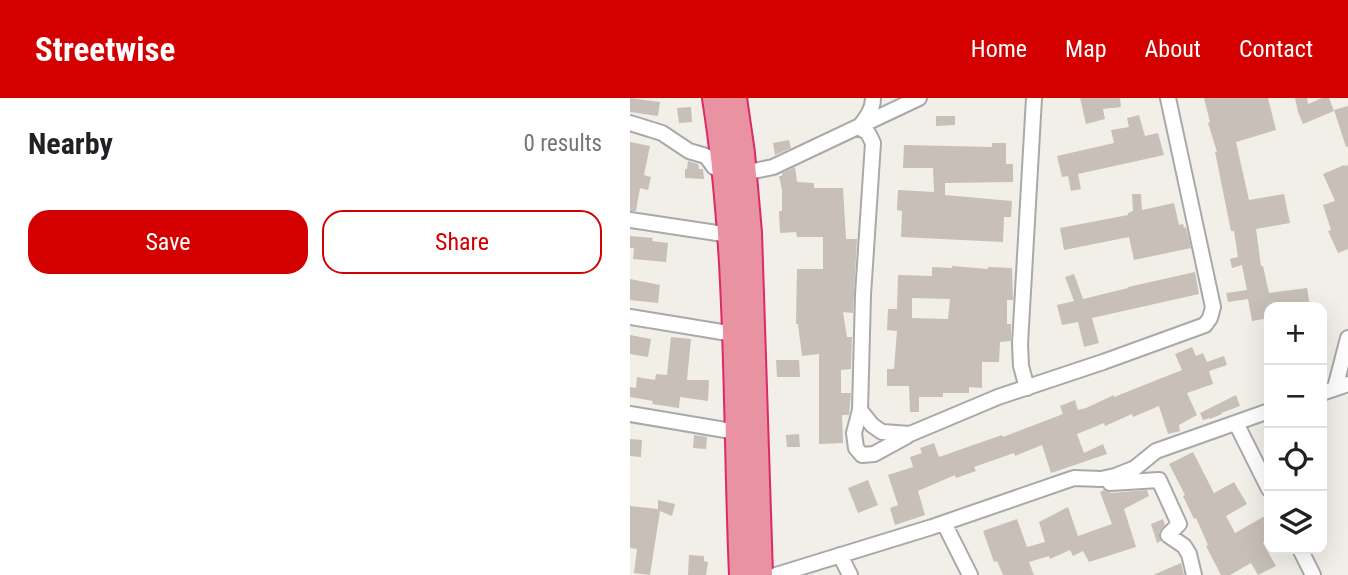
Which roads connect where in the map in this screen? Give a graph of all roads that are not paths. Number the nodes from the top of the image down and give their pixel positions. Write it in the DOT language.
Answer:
graph roads {
  1 [pos="715,98"];
  2 [pos="734,98"];
  3 [pos="873,98"];
  4 [pos="919,98"];
  5 [pos="1034,98"];
  6 [pos="1168,98"];
  7 [pos="630,123"];
  8 [pos="859,127"];
  9 [pos="735,173"];
  10 [pos="630,219"];
  11 [pos="730,235"];
  12 [pos="630,317"];
  13 [pos="734,334"];
  14 [pos="1348,338"];
  15 [pos="1027,388"];
  16 [pos="1335,388"];
  17 [pos="860,410"];
  18 [pos="1264,413"];
  19 [pos="630,414"];
  20 [pos="1236,423"];
  21 [pos="737,432"];
  22 [pos="910,434"];
  23 [pos="1074,478"];
  24 [pos="1264,479"];
  25 [pos="944,523"];
  26 [pos="1302,554"];
  27 [pos="840,555"];
  28 [pos="741,575"];
  29 [pos="760,575"];
  30 [pos="776,575"];
  31 [pos="850,575"];
  32 [pos="970,575"];
  33 [pos="1194,575"];
  34 [pos="1313,575"];
  1 -- 9 [label="highway"];
  2 -- 9 [label="highway"];
  3 -- 8 [label="street"];
  4 -- 8 [label="street"];
  5 -- 15 [label="street"];
  6 -- 15 [label="street"];
  7 -- 9 [label="street"];
  8 -- 9 [label="street"];
  8 -- 17 [label="street"];
  9 -- 11 [label="highway"];
  9 -- 29 [label="highway"];
  10 -- 11 [label="street"];
  11 -- 13 [label="highway"];
  12 -- 13 [label="street"];
  13 -- 21 [label="highway"];
  14 -- 16 [label="street"];
  15 -- 22 [label="street"];
  17 -- 22 [label="street"];
  17 -- 22 [label="street"];
  18 -- 20 [label="street"];
  19 -- 21 [label="street"];
  20 -- 23 [label="street"];
  20 -- 24 [label="street"];
  21 -- 28 [label="highway"];
  23 -- 25 [label="street"];
  23 -- 33 [label="street"];
  25 -- 27 [label="street"];
  25 -- 32 [label="street"];
  26 -- 34 [label="street"];
  27 -- 30 [label="street"];
  27 -- 31 [label="street"];
}
